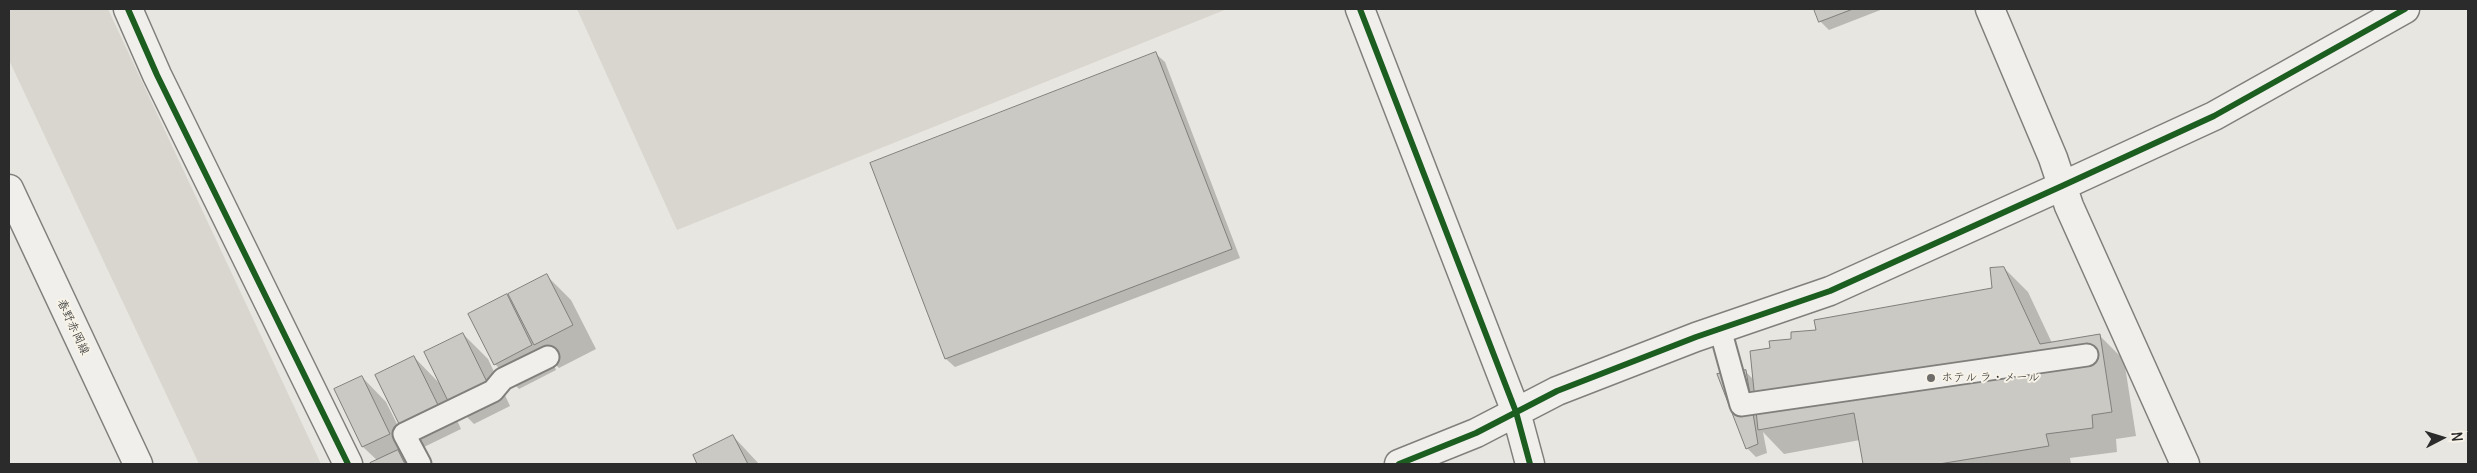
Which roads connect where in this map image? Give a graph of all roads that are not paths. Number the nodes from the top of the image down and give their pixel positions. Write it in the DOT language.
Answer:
graph roads {
  1 [pos="128,9"];
  2 [pos="1360,9"];
  3 [pos="1990,9"];
  4 [pos="2405,9"];
  5 [pos="2062,186"];
  6 [pos="9,189"];
  7 [pos="1720,329"];
  8 [pos="2087,355"];
  9 [pos="548,357"];
  10 [pos="1516,412"];
  11 [pos="138,464"];
  12 [pos="348,464"];
  13 [pos="420,464"];
  14 [pos="1400,464"];
  15 [pos="1530,464"];
  16 [pos="2186,464"];
  1 -- 12 [label="street"];
  2 -- 10 [label="street"];
  3 -- 5 [label="street"];
  4 -- 5 [label="street"];
  5 -- 7 [label="street"];
  5 -- 16 [label="street"];
  6 -- 11 [label="street, 春野赤岡線"];
  7 -- 8 [label="lane"];
  7 -- 10 [label="street"];
  9 -- 13 [label="lane"];
  10 -- 14 [label="street"];
  10 -- 15 [label="street"];
}
